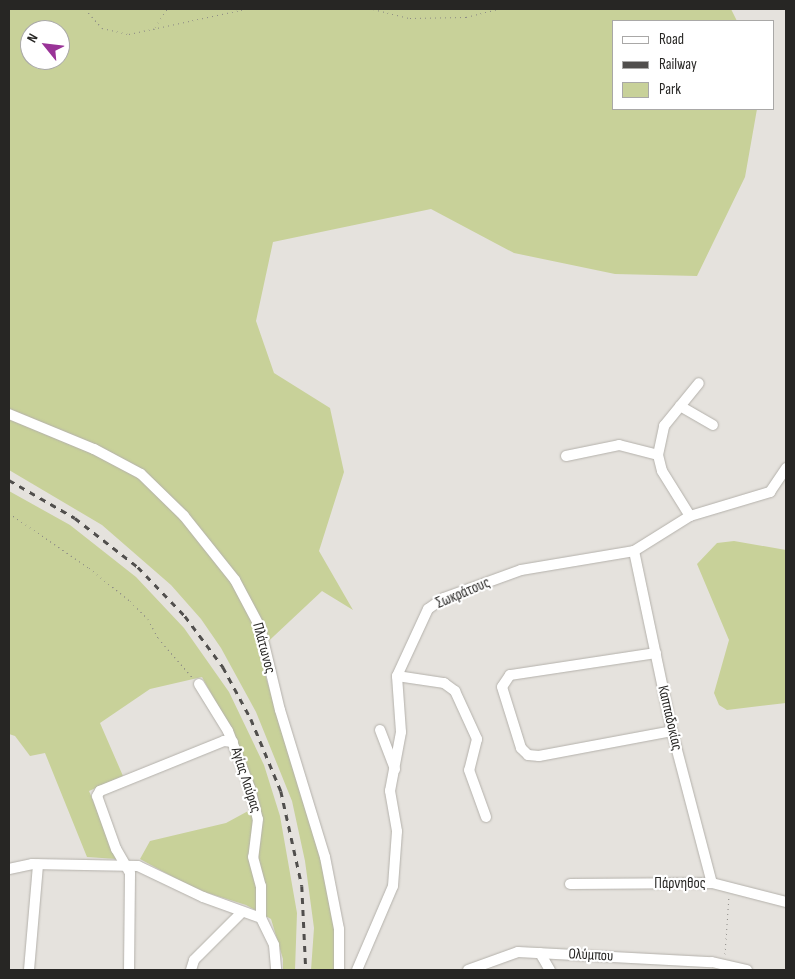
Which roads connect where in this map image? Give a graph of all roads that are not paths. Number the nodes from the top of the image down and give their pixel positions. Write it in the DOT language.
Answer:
graph roads {
  1 [pos="699,383"];
  2 [pos="680,406"];
  3 [pos="9,414"];
  4 [pos="713,425"];
  5 [pos="658,455"];
  6 [pos="566,456"];
  7 [pos="786,468"];
  8 [pos="690,516"];
  9 [pos="634,551"];
  10 [pos="656,653"];
  11 [pos="397,676"];
  12 [pos="200,684"];
  13 [pos="380,730"];
  14 [pos="672,731"];
  15 [pos="233,742"];
  16 [pos="395,769"];
  17 [pos="486,816"];
  18 [pos="38,864"];
  19 [pos="129,865"];
  20 [pos="9,869"];
  21 [pos="712,883"];
  22 [pos="570,884"];
  23 [pos="786,902"];
  24 [pos="242,912"];
  25 [pos="261,918"];
  26 [pos="540,953"];
  27 [pos="740,969"];
  28 [pos="29,970"];
  29 [pos="129,970"];
  30 [pos="191,970"];
  31 [pos="276,970"];
  32 [pos="339,970"];
  33 [pos="357,970"];
  34 [pos="468,970"];
  35 [pos="550,970"];
  1 -- 2 [label="street"];
  2 -- 4 [label="street"];
  2 -- 5 [label="street"];
  3 -- 32 [label="street, Πλάτωνος"];
  5 -- 6 [label="street"];
  5 -- 8 [label="street"];
  7 -- 8 [label="street, Σωκράτους"];
  8 -- 9 [label="street, Σωκράτους"];
  9 -- 10 [label="street, Καππαδοκίας"];
  9 -- 11 [label="street, Σωκράτους"];
  10 -- 14 [label="street, Καππαδοκίας"];
  10 -- 14 [label="street"];
  11 -- 16 [label="street, Σωκράτους"];
  11 -- 17 [label="street"];
  12 -- 15 [label="street, Αγίας Λαύρας"];
  13 -- 16 [label="street"];
  14 -- 21 [label="street, Καππαδοκίας"];
  15 -- 19 [label="street"];
  15 -- 25 [label="street, Αγίας Λαύρας"];
  16 -- 33 [label="street, Σωκράτους"];
  18 -- 19 [label="street"];
  18 -- 20 [label="street"];
  18 -- 28 [label="street"];
  19 -- 24 [label="street"];
  19 -- 29 [label="street"];
  21 -- 22 [label="street, Πάρνηθος"];
  21 -- 23 [label="street, Πάρνηθος"];
  24 -- 25 [label="street"];
  24 -- 30 [label="street"];
  25 -- 31 [label="street, Αγίας Λαύρας"];
  26 -- 27 [label="street, Ολύμπου"];
  26 -- 34 [label="street, Ολύμπου"];
  26 -- 35 [label="street"];
}
